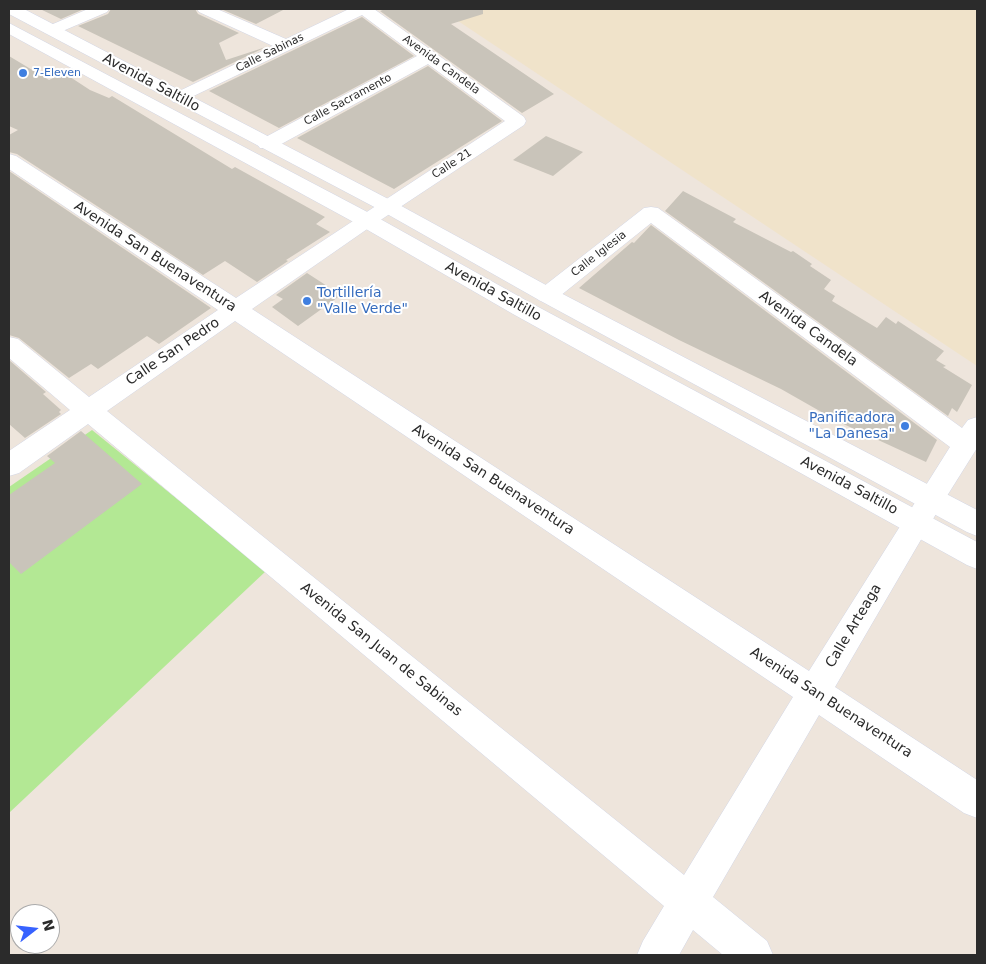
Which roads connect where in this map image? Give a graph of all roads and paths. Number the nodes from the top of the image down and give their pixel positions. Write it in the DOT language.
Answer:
graph roads {
  1 [pos="12,9"];
  2 [pos="101,9"];
  3 [pos="205,9"];
  4 [pos="362,9"];
  5 [pos="9,28"];
  6 [pos="52,30"];
  7 [pos="29,39"];
  8 [pos="285,45"];
  9 [pos="9,48"];
  10 [pos="429,56"];
  11 [pos="180,98"];
  12 [pos="517,121"];
  13 [pos="267,144"];
  14 [pos="9,160"];
  15 [pos="387,206"];
  16 [pos="651,213"];
  17 [pos="366,220"];
  18 [pos="547,295"];
  19 [pos="235,310"];
  20 [pos="9,345"];
  21 [pos="88,410"];
  22 [pos="971,436"];
  23 [pos="9,465"];
  24 [pos="924,511"];
  25 [pos="977,524"];
  26 [pos="977,556"];
  27 [pos="814,692"];
  28 [pos="977,800"];
  29 [pos="689,902"];
  30 [pos="657,955"];
  31 [pos="753,955"];
  1 -- 6 [label="street, Avenida Saltillo"];
  2 -- 6 [label="street"];
  3 -- 8 [label="street"];
  4 -- 8 [label="street, Calle Sabinas"];
  4 -- 10 [label="street, Avenida Candela"];
  5 -- 7 [label="street, Avenida Saltillo"];
  6 -- 7 [label="street"];
  6 -- 11 [label="street, Avenida Saltillo"];
  7 -- 9 [label="street"];
  7 -- 17 [label="street, Avenida Saltillo"];
  8 -- 11 [label="street, Calle Sabinas"];
  10 -- 12 [label="street, Avenida Candela"];
  10 -- 13 [label="street, Calle Sacramento"];
  11 -- 13 [label="street, Avenida Saltillo"];
  12 -- 15 [label="street, Calle 21"];
  13 -- 15 [label="street, Avenida Saltillo"];
  14 -- 19 [label="street, Avenida San Buenaventura"];
  15 -- 17 [label="street, Calle San Pedro"];
  15 -- 18 [label="street, Avenida Saltillo"];
  16 -- 18 [label="street, Calle Iglesia"];
  16 -- 22 [label="street, Avenida Candela"];
  17 -- 19 [label="street, Calle San Pedro"];
  17 -- 24 [label="street, Avenida Saltillo"];
  18 -- 24 [label="street, Avenida Saltillo"];
  19 -- 21 [label="street, Calle San Pedro"];
  19 -- 27 [label="street, Avenida San Buenaventura"];
  20 -- 21 [label="street, Avenida San Juan de Sabinas"];
  21 -- 23 [label="street, Calle San Pedro"];
  21 -- 29 [label="street, Avenida San Juan de Sabinas"];
  22 -- 24 [label="street, Calle Arteaga"];
  24 -- 25 [label="street, Avenida Saltillo"];
  24 -- 26 [label="street, Avenida Saltillo"];
  24 -- 27 [label="street, Calle Arteaga"];
  27 -- 28 [label="street, Avenida San Buenaventura"];
  27 -- 29 [label="street, Calle Arteaga"];
  29 -- 30 [label="street, Calle Arteaga"];
  29 -- 31 [label="street, Avenida San Juan de Sabinas"];
}
